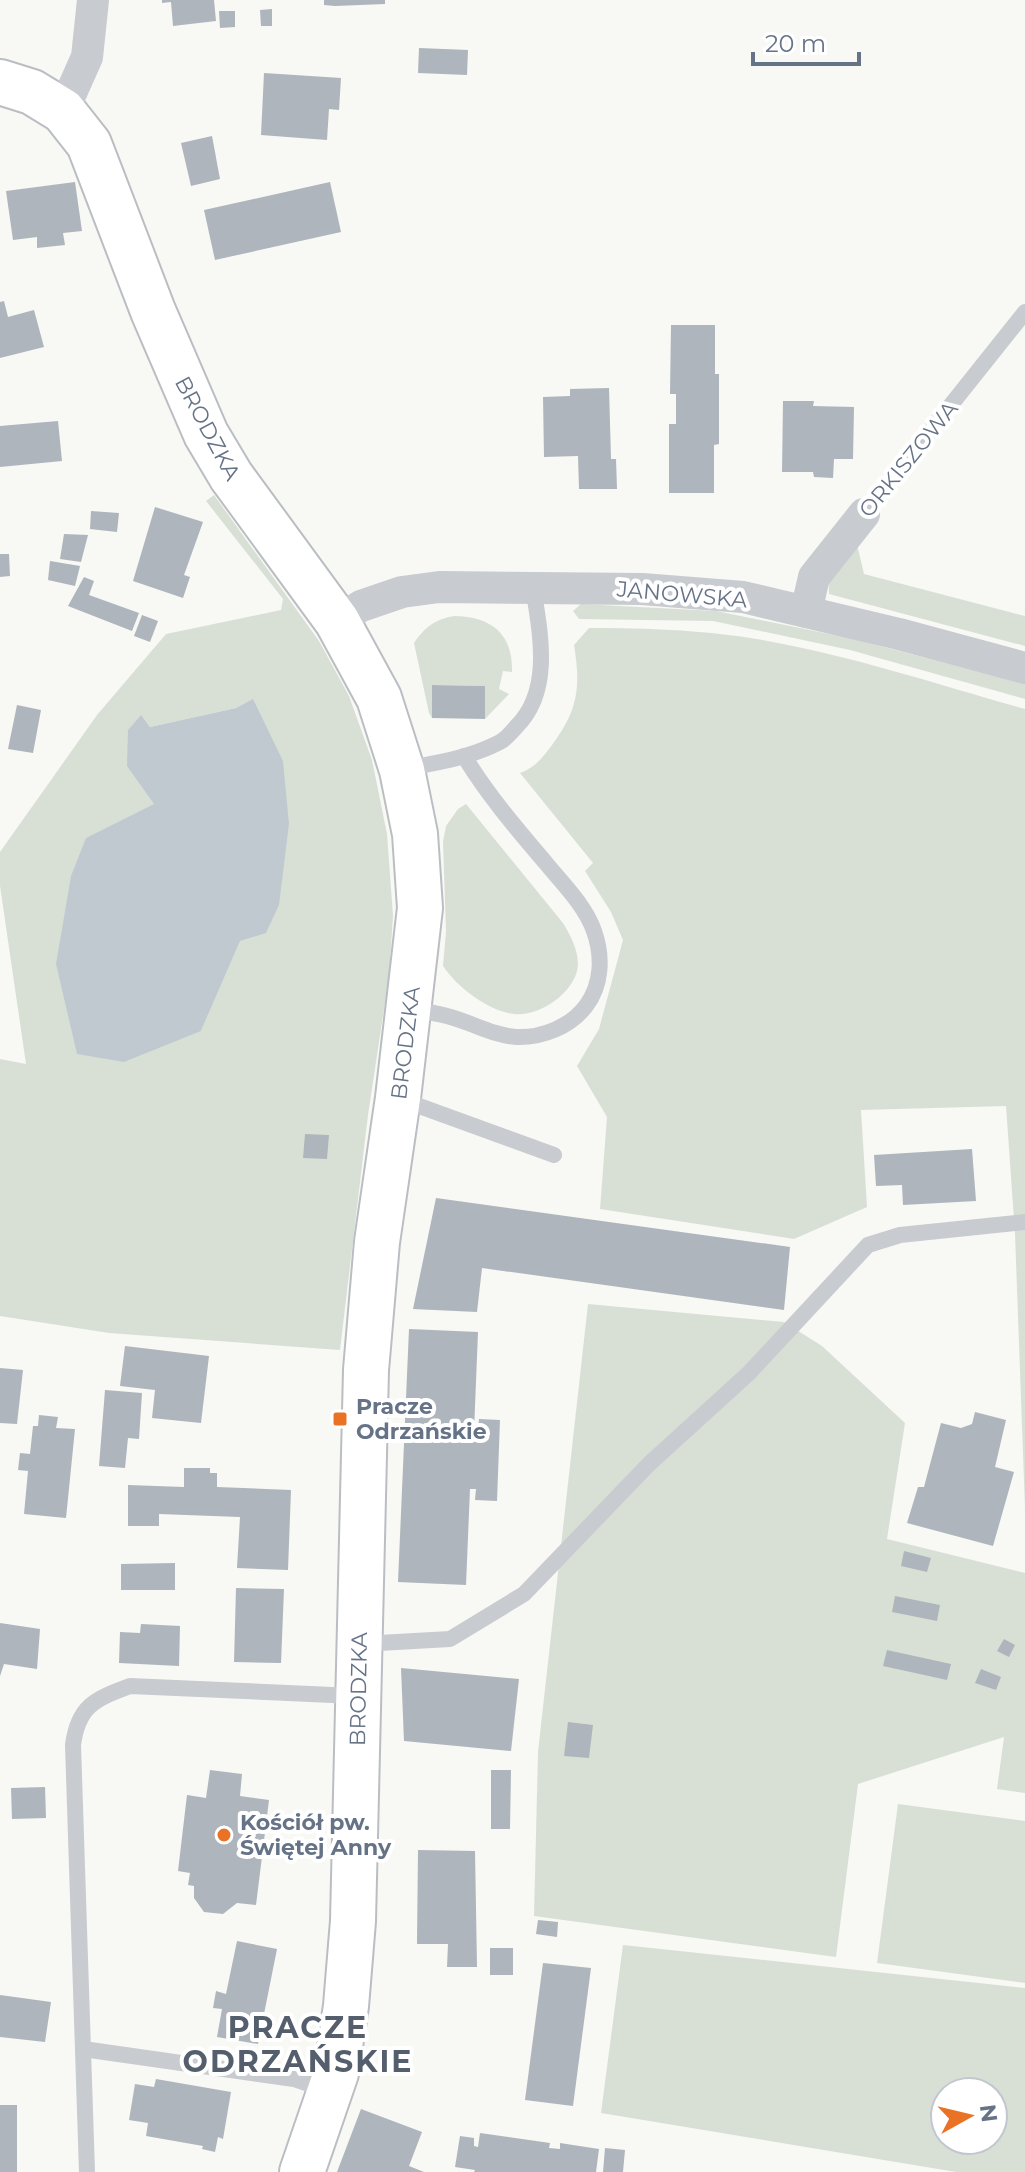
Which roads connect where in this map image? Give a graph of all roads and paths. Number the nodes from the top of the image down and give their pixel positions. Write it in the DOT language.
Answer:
graph roads {
  1 [pos="93,0"];
  2 [pos="0,82"];
  3 [pos="63,111"];
  4 [pos="1025,312"];
  5 [pos="864,514"];
  6 [pos="533,587"];
  7 [pos="806,612"];
  8 [pos="337,621"];
  9 [pos="1025,668"];
  10 [pos="464,756"];
  11 [pos="402,770"];
  12 [pos="409,1009"];
  13 [pos="398,1098"];
  14 [pos="554,1155"];
  15 [pos="1025,1222"];
  16 [pos="360,1644"];
  17 [pos="358,1696"];
  18 [pos="83,2049"];
  19 [pos="331,2092"];
  20 [pos="87,2172"];
  21 [pos="302,2172"];
  1 -- 3 [label="street"];
  2 -- 3 [label="street"];
  3 -- 8 [label="street, BRODZKA"];
  4 -- 5 [label="lane, ORKISZOWA"];
  5 -- 7 [label="street, ORKISZOWA"];
  6 -- 7 [label="street, JANOWSKA"];
  6 -- 8 [label="street, JANOWSKA"];
  6 -- 10 [label="lane"];
  7 -- 9 [label="street, JANOWSKA"];
  8 -- 11 [label="street, BRODZKA"];
  10 -- 11 [label="lane"];
  10 -- 12 [label="lane"];
  11 -- 12 [label="street, BRODZKA"];
  12 -- 13 [label="street, BRODZKA"];
  13 -- 14 [label="lane"];
  13 -- 16 [label="street, BRODZKA"];
  15 -- 16 [label="lane"];
  16 -- 17 [label="street, BRODZKA"];
  17 -- 18 [label="lane"];
  17 -- 19 [label="street, BRODZKA"];
  18 -- 19 [label="lane"];
  18 -- 20 [label="lane"];
  19 -- 21 [label="street, BRODZKA"];
}
